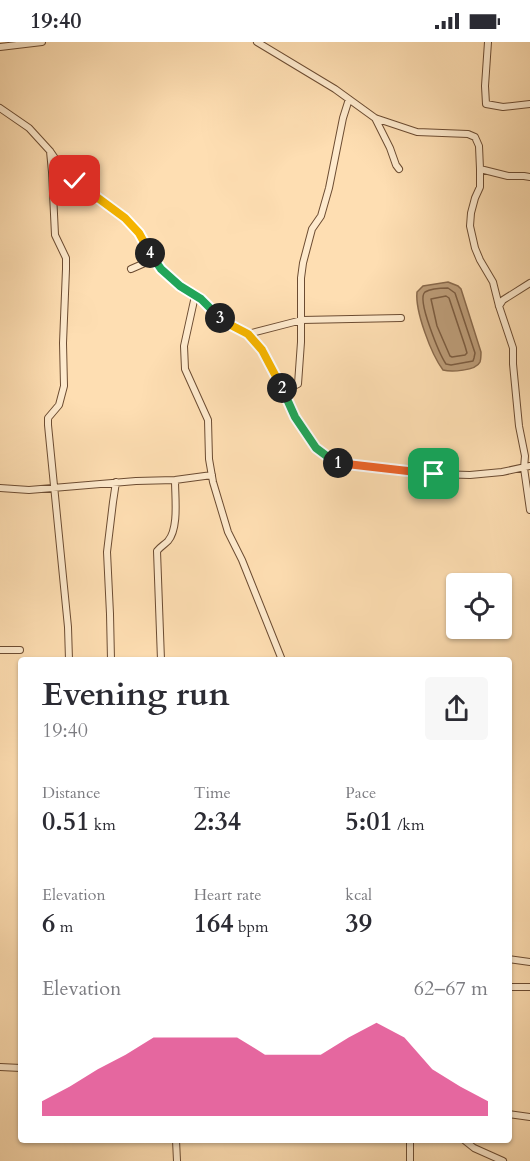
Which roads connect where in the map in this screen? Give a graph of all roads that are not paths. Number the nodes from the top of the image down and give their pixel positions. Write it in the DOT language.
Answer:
graph roads {
  1 [pos="42,42"];
  2 [pos="257,42"];
  3 [pos="488,42"];
  4 [pos="0,47"];
  5 [pos="350,99"];
  6 [pos="530,104"];
  7 [pos="0,108"];
  8 [pos="375,118"];
  9 [pos="50,151"];
  10 [pos="399,169"];
  11 [pos="480,170"];
  12 [pos="530,177"];
  13 [pos="154,260"];
  14 [pos="131,269"];
  15 [pos="530,283"];
  16 [pos="195,296"];
  17 [pos="499,306"];
  18 [pos="401,318"];
  19 [pos="302,320"];
  20 [pos="248,334"];
  21 [pos="282,390"];
  22 [pos="527,467"];
  23 [pos="212,475"];
  24 [pos="175,480"];
  25 [pos="117,482"];
  26 [pos="0,488"];
  27 [pos="53,488"];
  28 [pos="530,510"];
  29 [pos="0,650"];
  30 [pos="20,650"];
  31 [pos="69,657"];
  32 [pos="111,657"];
  33 [pos="161,657"];
  34 [pos="281,657"];
  35 [pos="512,960"];
  36 [pos="530,962"];
  37 [pos="512,987"];
  38 [pos="530,987"];
  39 [pos="0,1067"];
  40 [pos="18,1068"];
  41 [pos="512,1115"];
  42 [pos="530,1117"];
  43 [pos="176,1143"];
  44 [pos="410,1143"];
  45 [pos="468,1143"];
  46 [pos="177,1161"];
  47 [pos="410,1161"];
  48 [pos="502,1161"];
  1 -- 4 [label="street"];
  2 -- 5 [label="street"];
  3 -- 6 [label="street"];
  5 -- 8 [label="street"];
  5 -- 19 [label="street"];
  7 -- 9 [label="street"];
  8 -- 10 [label="street"];
  8 -- 11 [label="street"];
  9 -- 13 [label="street"];
  9 -- 27 [label="street"];
  11 -- 12 [label="street"];
  11 -- 17 [label="street"];
  13 -- 14 [label="street"];
  13 -- 16 [label="street"];
  15 -- 17 [label="street"];
  16 -- 20 [label="street"];
  16 -- 23 [label="street"];
  17 -- 22 [label="street"];
  18 -- 19 [label="street"];
  19 -- 20 [label="street"];
  19 -- 21 [label="street"];
  20 -- 21 [label="street"];
  21 -- 22 [label="street"];
  22 -- 28 [label="street"];
  23 -- 24 [label="street"];
  23 -- 34 [label="street"];
  24 -- 25 [label="street"];
  24 -- 33 [label="street"];
  25 -- 27 [label="street"];
  25 -- 32 [label="street"];
  26 -- 27 [label="street"];
  27 -- 31 [label="street"];
  29 -- 30 [label="street"];
  35 -- 36 [label="street"];
  37 -- 38 [label="street"];
  39 -- 40 [label="street"];
  41 -- 42 [label="street"];
  43 -- 46 [label="street"];
  44 -- 47 [label="street"];
  45 -- 48 [label="street"];
}
